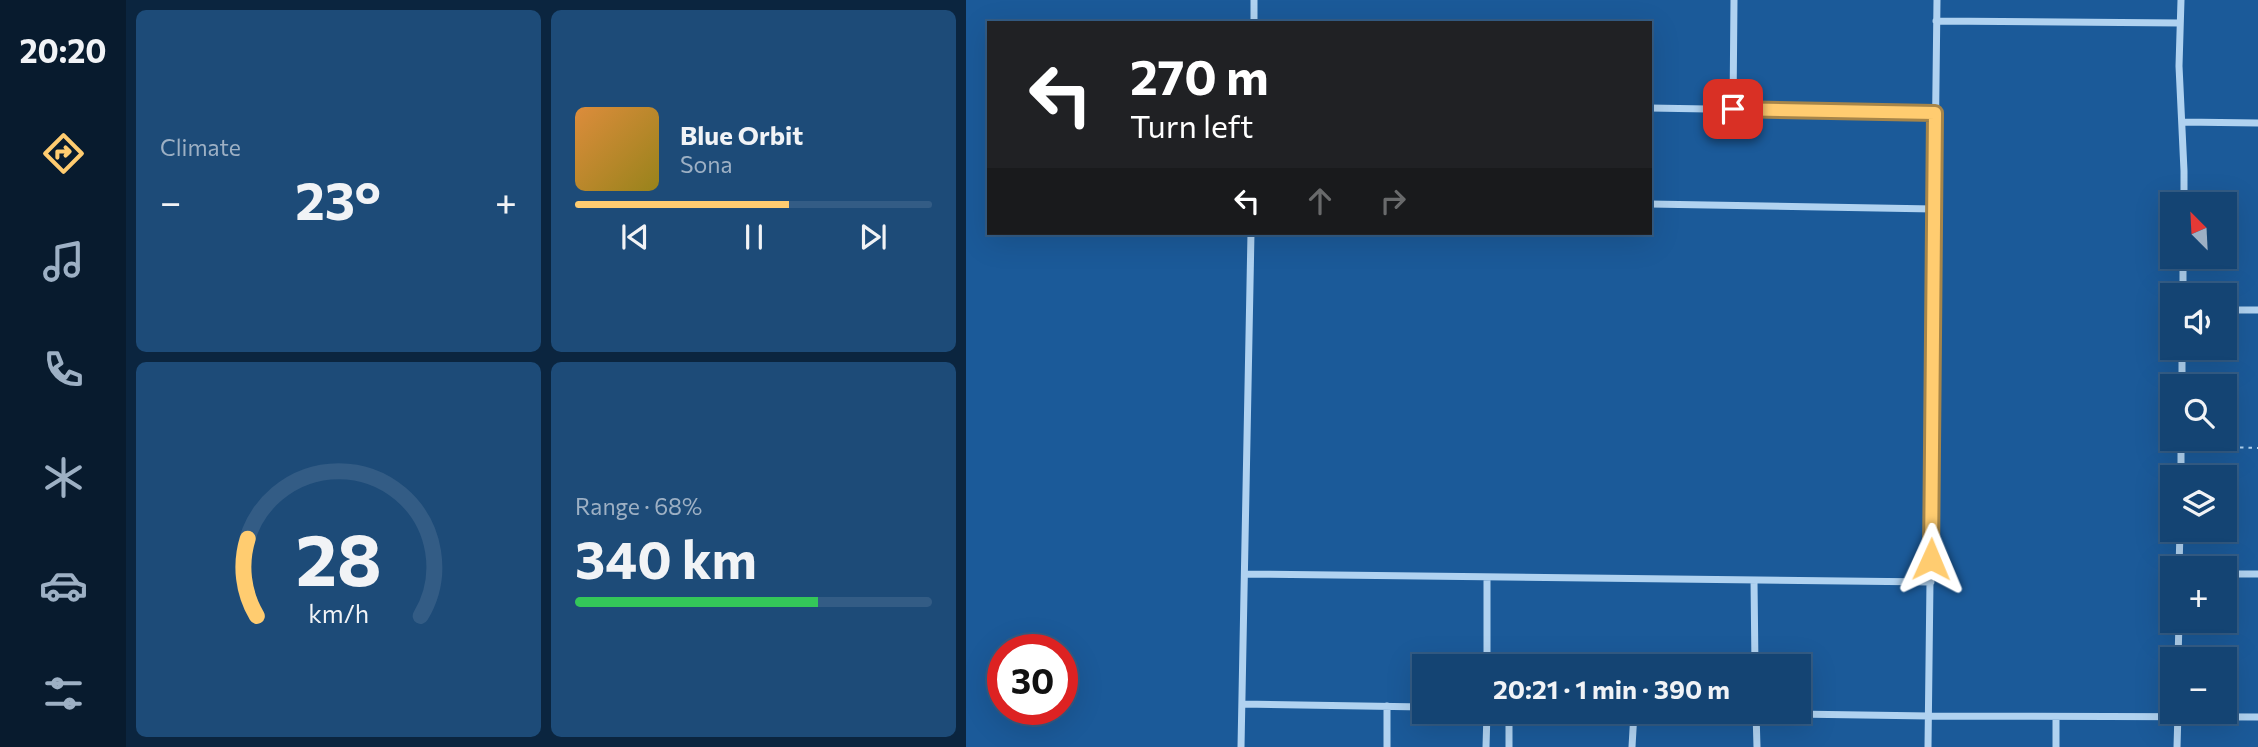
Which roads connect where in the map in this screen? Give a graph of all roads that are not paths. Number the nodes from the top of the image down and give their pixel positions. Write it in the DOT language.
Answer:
graph roads {
  1 [pos="1254,0"];
  2 [pos="1734,0"];
  3 [pos="1937,0"];
  4 [pos="2180,0"];
  5 [pos="1254,21"];
  6 [pos="1936,21"];
  7 [pos="2180,23"];
  8 [pos="1652,108"];
  9 [pos="1733,109"];
  10 [pos="1935,113"];
  11 [pos="2182,122"];
  12 [pos="2258,124"];
  13 [pos="2184,192"];
  14 [pos="1652,204"];
  15 [pos="1934,209"];
  16 [pos="1251,235"];
  17 [pos="2237,310"];
  18 [pos="2258,310"];
  19 [pos="1245,574"];
  20 [pos="2237,574"];
  21 [pos="2258,575"];
  22 [pos="1487,577"];
  23 [pos="1754,580"];
  24 [pos="1931,582"];
  25 [pos="1487,654"];
  26 [pos="1755,654"];
  27 [pos="1242,704"];
  28 [pos="1387,706"];
  29 [pos="1412,707"];
  30 [pos="1811,714"];
  31 [pos="2160,715"];
  32 [pos="1929,716"];
  33 [pos="2237,716"];
  34 [pos="2056,717"];
  35 [pos="2258,717"];
  36 [pos="1487,724"];
  37 [pos="1509,724"];
  38 [pos="1633,724"];
  39 [pos="1756,724"];
  40 [pos="2178,724"];
  41 [pos="1241,747"];
  42 [pos="1387,747"];
  43 [pos="1486,747"];
  44 [pos="1509,747"];
  45 [pos="1632,747"];
  46 [pos="1757,747"];
  47 [pos="1928,747"];
  48 [pos="2056,747"];
  49 [pos="2177,747"];
  1 -- 5 [label="street"];
  2 -- 9 [label="street"];
  3 -- 6 [label="street"];
  4 -- 7 [label="street"];
  6 -- 7 [label="street"];
  6 -- 10 [label="street"];
  7 -- 11 [label="street"];
  8 -- 9 [label="street"];
  9 -- 10 [label="street"];
  10 -- 15 [label="street"];
  11 -- 12 [label="street"];
  11 -- 13 [label="street"];
  14 -- 15 [label="street"];
  15 -- 24 [label="street"];
  16 -- 19 [label="street"];
  17 -- 18 [label="street"];
  19 -- 22 [label="street"];
  19 -- 27 [label="street"];
  20 -- 21 [label="street"];
  22 -- 23 [label="street"];
  22 -- 25 [label="street"];
  23 -- 24 [label="street"];
  23 -- 26 [label="street"];
  24 -- 32 [label="street"];
  27 -- 28 [label="street"];
  27 -- 41 [label="street"];
  28 -- 29 [label="street"];
  28 -- 42 [label="street"];
  30 -- 32 [label="street"];
  31 -- 34 [label="street"];
  32 -- 34 [label="street"];
  32 -- 47 [label="street"];
  33 -- 35 [label="street"];
  34 -- 48 [label="street"];
  36 -- 43 [label="street"];
  37 -- 44 [label="street"];
  38 -- 45 [label="street"];
  39 -- 46 [label="street"];
  40 -- 49 [label="street"];
}
